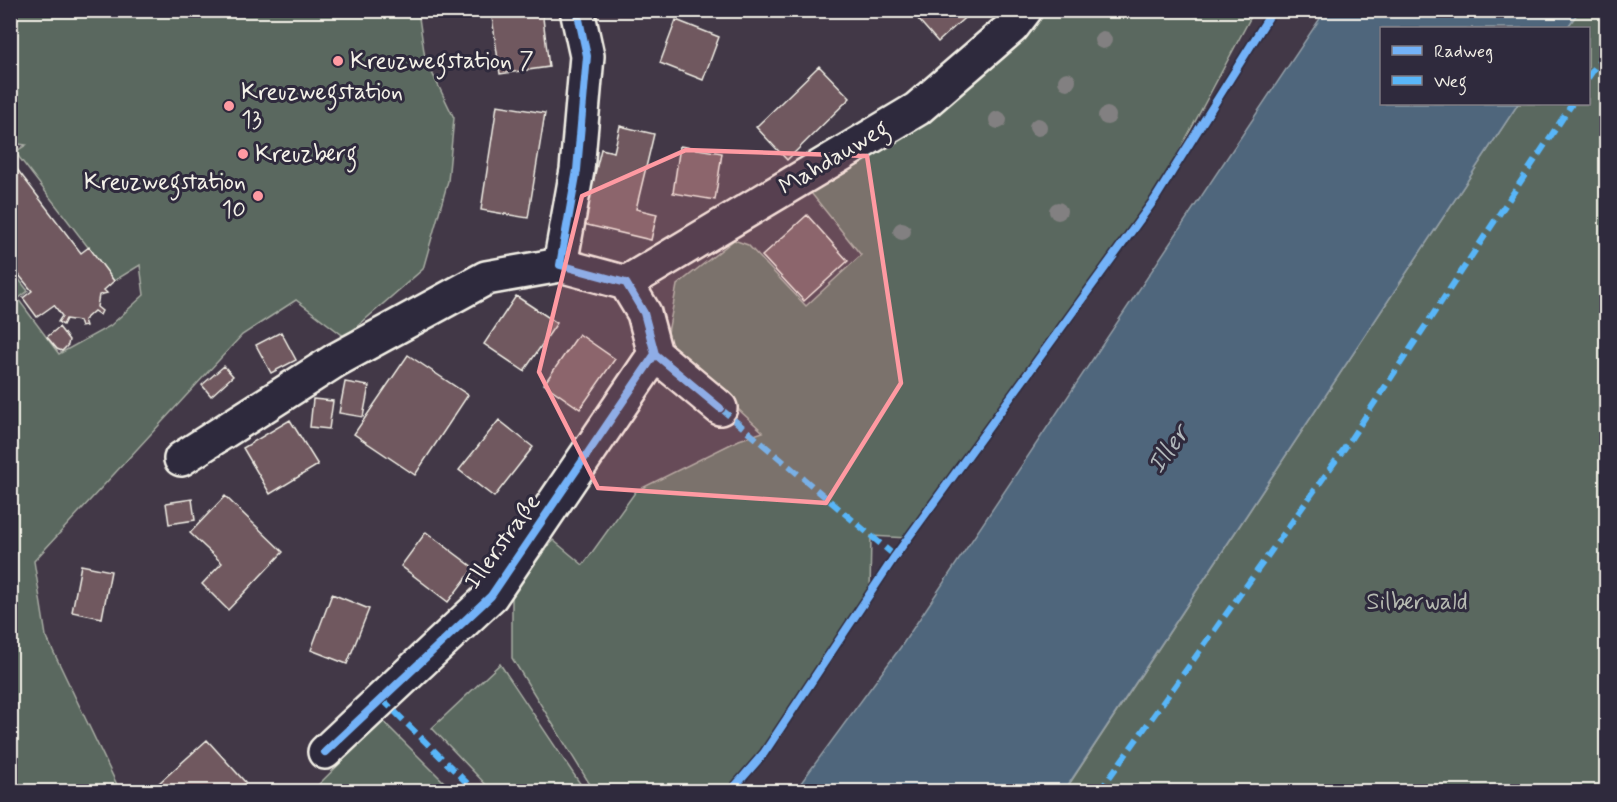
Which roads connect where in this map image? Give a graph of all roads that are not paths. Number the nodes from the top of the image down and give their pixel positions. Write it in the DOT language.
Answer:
graph roads {
  1 [pos="577,10"];
  2 [pos="1025,10"];
  3 [pos="560,265"];
  4 [pos="626,283"];
  5 [pos="655,354"];
  6 [pos="720,408"];
  7 [pos="181,459"];
  8 [pos="325,752"];
  1 -- 3 [label="street"];
  2 -- 4 [label="street, Mahdauweg"];
  3 -- 4 [label="street"];
  3 -- 7 [label="street"];
  4 -- 5 [label="street"];
  5 -- 6 [label="street"];
  5 -- 8 [label="street, Illerstraße"];
}
